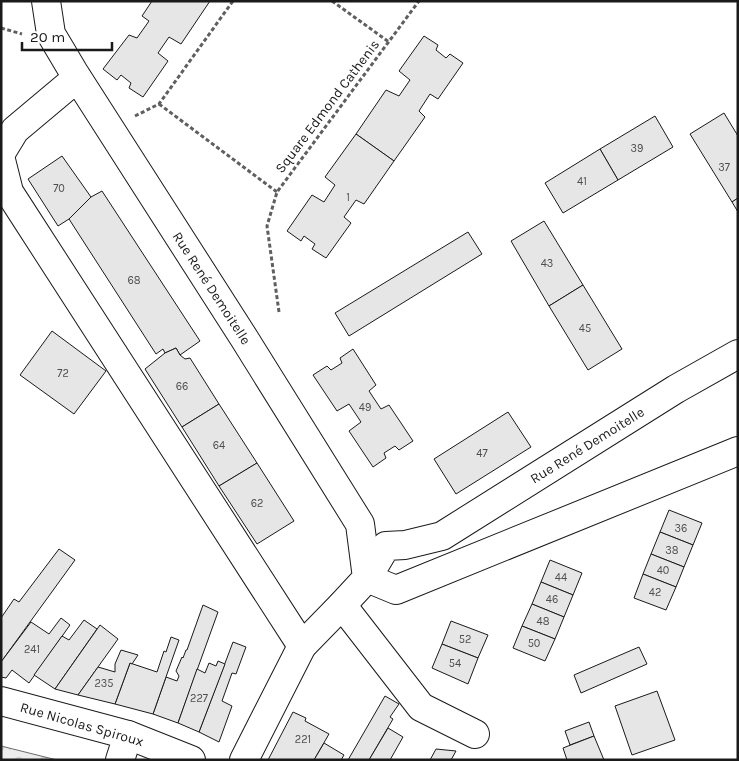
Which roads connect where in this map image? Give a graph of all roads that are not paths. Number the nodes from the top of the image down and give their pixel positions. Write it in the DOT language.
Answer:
graph roads {
  1 [pos="46,1"];
  2 [pos="77,78"];
  3 [pos="1,153"];
  4 [pos="1,160"];
  5 [pos="738,354"];
  6 [pos="738,451"];
  7 [pos="366,578"];
  8 [pos="342,605"];
  9 [pos="302,646"];
  10 [pos="1,701"];
  11 [pos="475,734"];
  12 [pos="124,747"];
  13 [pos="191,760"];
  14 [pos="244,760"];
  1 -- 2 [label="street, Rue René Demoitelle"];
  2 -- 3 [label="street"];
  2 -- 7 [label="street, Rue René Demoitelle"];
  4 -- 9 [label="street"];
  5 -- 7 [label="street, Rue René Demoitelle"];
  6 -- 7 [label="street"];
  7 -- 8 [label="street, Rue René Demoitelle"];
  8 -- 9 [label="street, Rue René Demoitelle"];
  8 -- 11 [label="street"];
  9 -- 14 [label="street, Rue René Demoitelle"];
  10 -- 12 [label="street, Rue Nicolas Spiroux"];
  12 -- 13 [label="street, Rue Nicolas Spiroux"];
}
